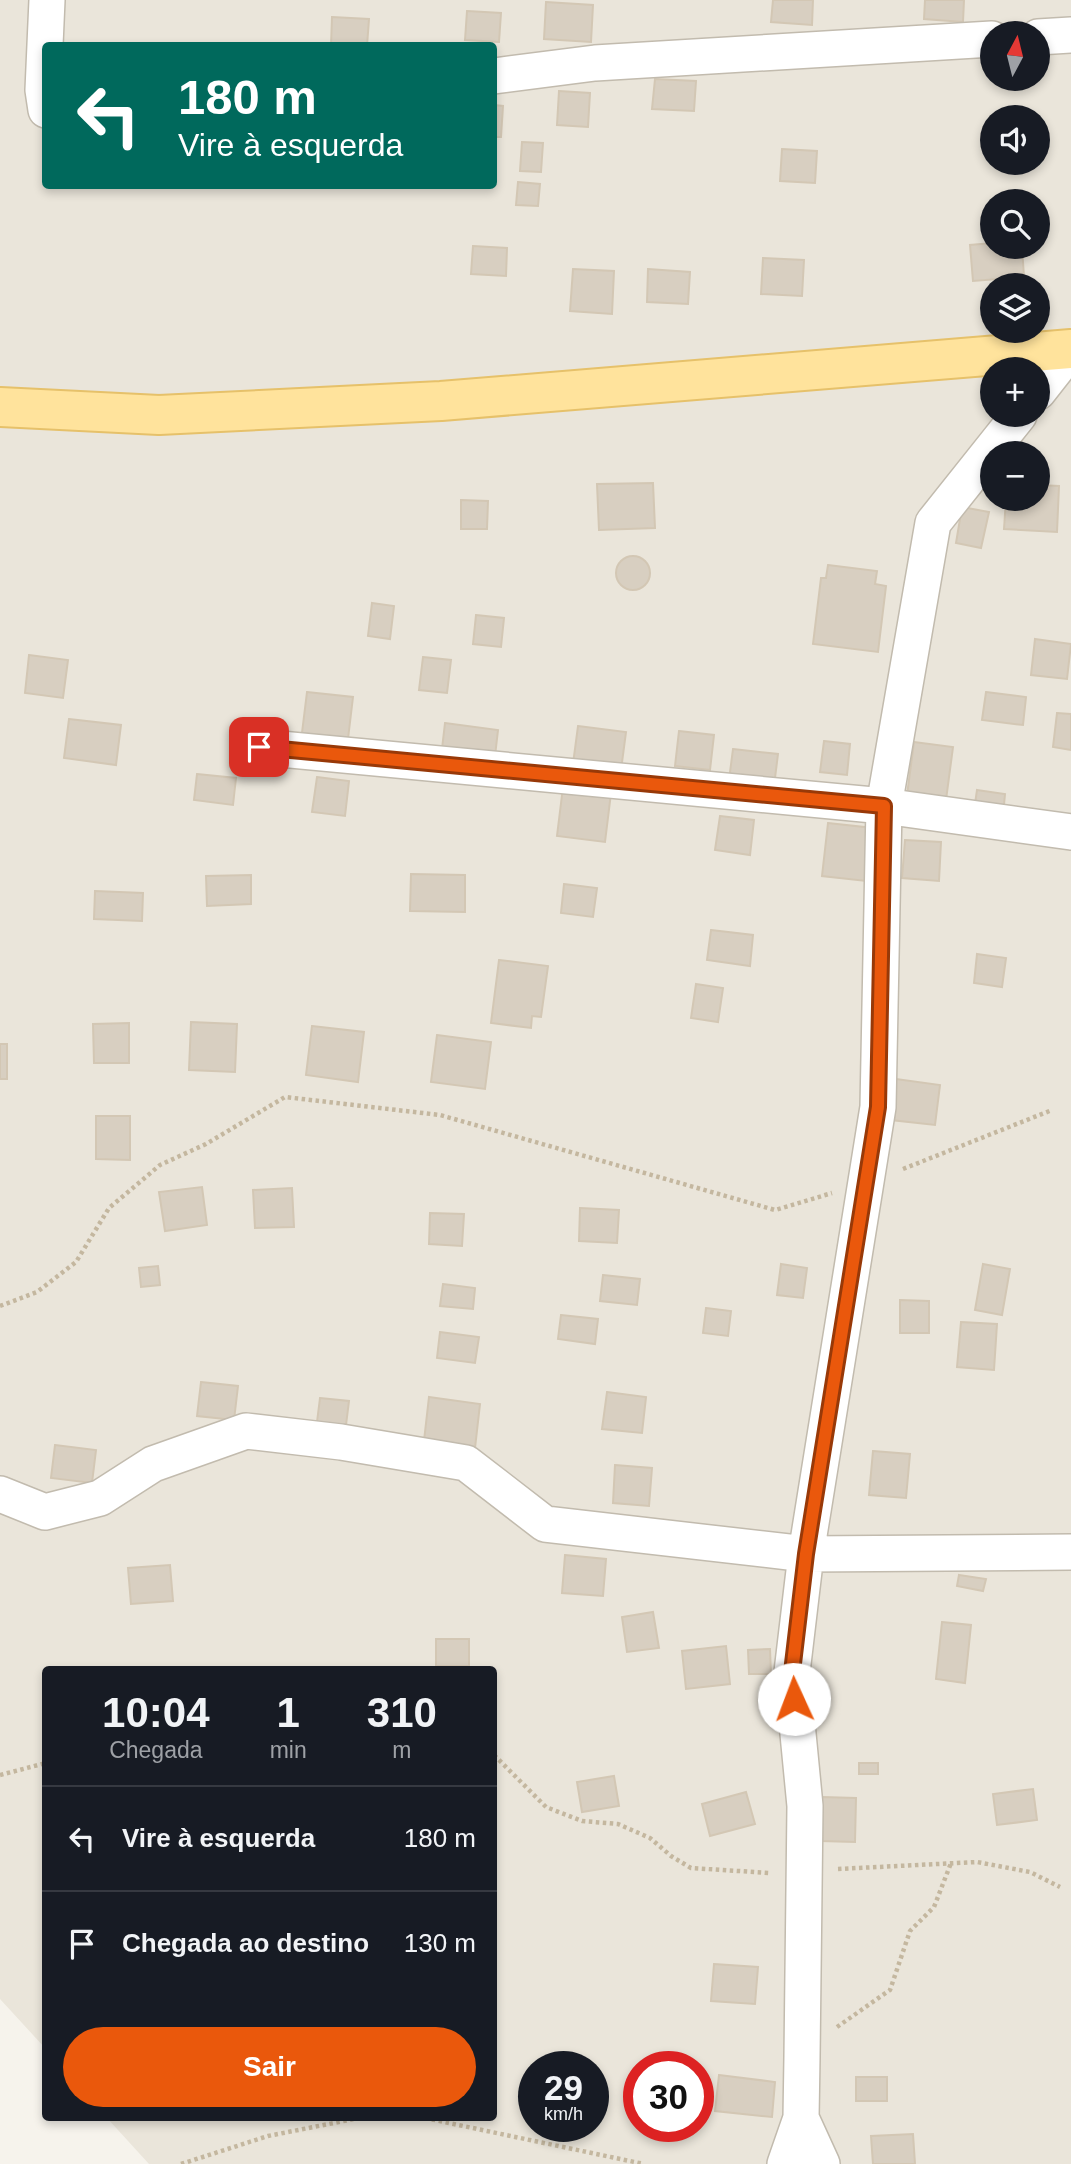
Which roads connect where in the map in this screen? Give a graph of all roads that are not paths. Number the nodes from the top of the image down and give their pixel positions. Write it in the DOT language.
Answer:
graph roads {
  1 [pos="47,0"];
  2 [pos="1071,35"];
  3 [pos="1050,36"];
  4 [pos="980,40"];
  5 [pos="45,42"];
  6 [pos="497,76"];
  7 [pos="1071,350"];
  8 [pos="1050,377"];
  9 [pos="0,407"];
  10 [pos="1009,427"];
  11 [pos="259,747"];
  12 [pos="884,806"];
  13 [pos="1071,832"];
  14 [pos="0,1494"];
  15 [pos="1071,1552"];
  16 [pos="806,1554"];
  17 [pos="801,2118"];
  18 [pos="785,2164"];
  19 [pos="822,2164"];
  1 -- 5 [label="street"];
  2 -- 3 [label="street"];
  4 -- 6 [label="street"];
  7 -- 8 [label="street"];
  7 -- 9 [label="main road"];
  10 -- 12 [label="street"];
  11 -- 12 [label="street"];
  12 -- 13 [label="street"];
  12 -- 16 [label="street"];
  14 -- 16 [label="street"];
  15 -- 16 [label="street"];
  16 -- 17 [label="street"];
  17 -- 18 [label="street"];
  17 -- 19 [label="street"];
}
